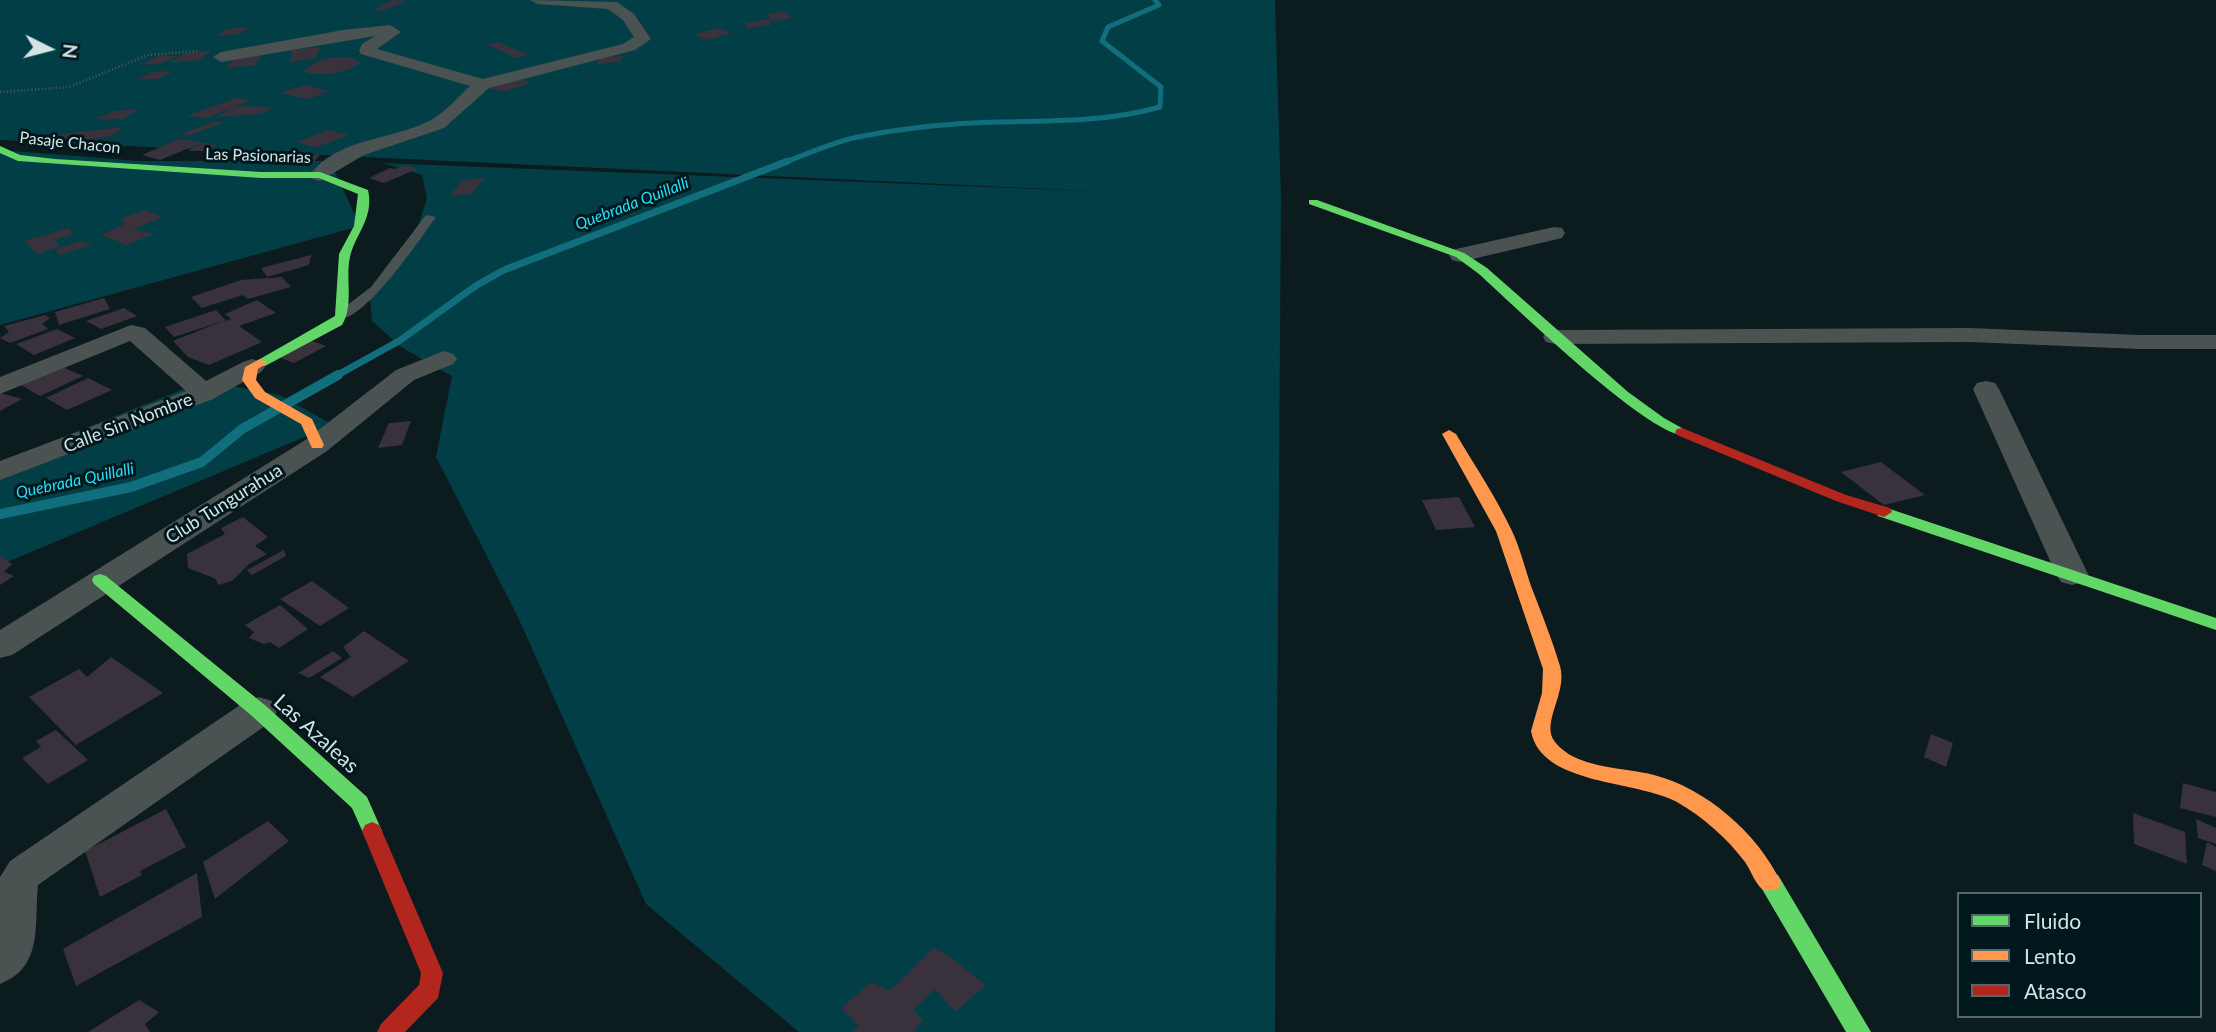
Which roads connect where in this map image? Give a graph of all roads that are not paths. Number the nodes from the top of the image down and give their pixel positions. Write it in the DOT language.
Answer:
graph roads {
  1 [pos="537,0"];
  2 [pos="221,57"];
  3 [pos="483,84"];
  4 [pos="0,149"];
  5 [pos="137,166"];
  6 [pos="320,175"];
  7 [pos="1313,202"];
  8 [pos="430,217"];
  9 [pos="1554,233"];
  10 [pos="1460,255"];
  11 [pos="341,316"];
  12 [pos="1555,337"];
  13 [pos="2216,342"];
  14 [pos="444,359"];
  15 [pos="252,367"];
  16 [pos="0,386"];
  17 [pos="1986,389"];
  18 [pos="204,393"];
  19 [pos="312,434"];
  20 [pos="1449,434"];
  21 [pos="0,471"];
  22 [pos="2072,574"];
  23 [pos="100,580"];
  24 [pos="2216,624"];
  25 [pos="0,646"];
  26 [pos="259,711"];
  27 [pos="0,964"];
  28 [pos="389,1032"];
  29 [pos="1859,1032"];
  1 -- 3 [label="street"];
  2 -- 3 [label="street"];
  3 -- 6 [label="street"];
  4 -- 5 [label="street, Pasaje Chacon"];
  5 -- 6 [label="street, Las Pasionarias"];
  6 -- 11 [label="street, Las Pasionarias"];
  7 -- 10 [label="street"];
  8 -- 11 [label="lane"];
  9 -- 10 [label="street"];
  10 -- 12 [label="street"];
  11 -- 15 [label="street"];
  12 -- 13 [label="street"];
  12 -- 22 [label="street"];
  14 -- 19 [label="street, Club Tungurahua"];
  15 -- 18 [label="street, Calle Sin Nombre"];
  15 -- 19 [label="street"];
  16 -- 18 [label="street"];
  17 -- 22 [label="street"];
  18 -- 21 [label="street, Calle Sin Nombre"];
  19 -- 23 [label="street, Club Tungurahua"];
  20 -- 29 [label="street"];
  22 -- 24 [label="street"];
  23 -- 25 [label="street, Club Tungurahua"];
  23 -- 26 [label="street, Las Azaleas"];
  26 -- 27 [label="street"];
  26 -- 28 [label="street, Las Azaleas"];
}
